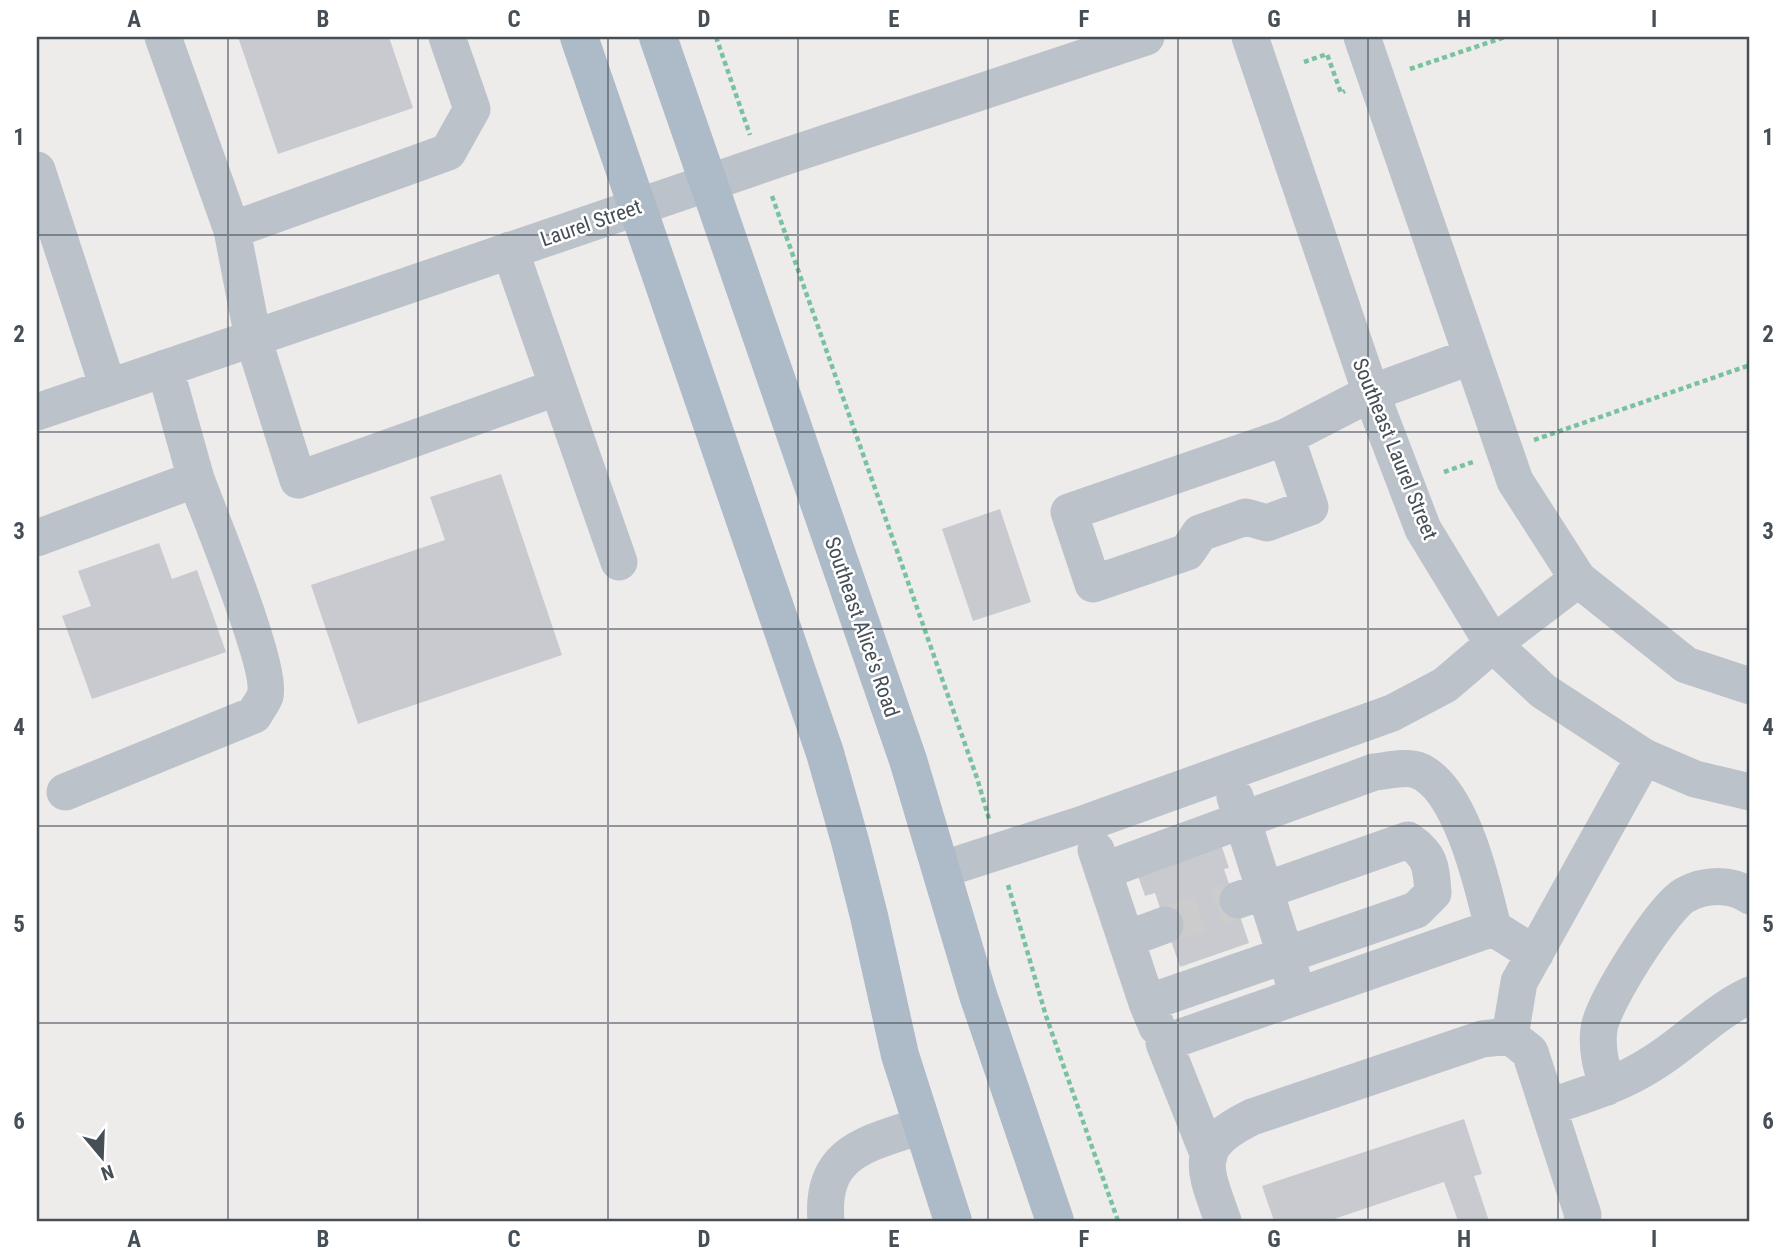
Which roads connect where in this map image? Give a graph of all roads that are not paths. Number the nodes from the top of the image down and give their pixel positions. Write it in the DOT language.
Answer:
graph roads {
  1 [pos="163,37"];
  2 [pos="447,37"];
  3 [pos="579,37"];
  4 [pos="658,37"];
  5 [pos="1146,37"];
  6 [pos="1250,37"];
  7 [pos="1362,37"];
  8 [pos="37,170"];
  9 [pos="708,183"];
  10 [pos="638,207"];
  11 [pos="232,230"];
  12 [pos="510,250"];
  13 [pos="253,338"];
  14 [pos="1472,356"];
  15 [pos="165,368"];
  16 [pos="108,387"];
  17 [pos="558,387"];
  18 [pos="1371,393"];
  19 [pos="37,412"];
  20 [pos="1286,437"];
  21 [pos="195,479"];
  22 [pos="37,538"];
  23 [pos="619,562"];
  24 [pos="1578,579"];
  25 [pos="1493,644"];
  26 [pos="1750,687"];
  27 [pos="1644,757"];
  28 [pos="1226,774"];
  29 [pos="65,792"];
  30 [pos="1750,792"];
  31 [pos="1243,820"];
  32 [pos="1086,823"];
  33 [pos="941,870"];
  34 [pos="1103,872"];
  35 [pos="1251,895"];
  36 [pos="1750,896"];
  37 [pos="1165,925"];
  38 [pos="1493,928"];
  39 [pos="1127,939"];
  40 [pos="1535,954"];
  41 [pos="1286,956"];
  42 [pos="1750,995"];
  43 [pos="1299,996"];
  44 [pos="1147,1003"];
  45 [pos="1510,1036"];
  46 [pos="1164,1043"];
  47 [pos="1607,1087"];
  48 [pos="1549,1107"];
  49 [pos="920,1126"];
  50 [pos="1209,1156"];
  51 [pos="826,1221"];
  52 [pos="953,1221"];
  53 [pos="1055,1221"];
  54 [pos="1223,1221"];
  55 [pos="1582,1221"];
  1 -- 11 [label="street"];
  2 -- 11 [label="street"];
  3 -- 10 [label="main road"];
  4 -- 9 [label="main road, Southeast Alice's Road"];
  5 -- 9 [label="street, Laurel Street"];
  6 -- 18 [label="street, Southeast Laurel Street"];
  7 -- 14 [label="street"];
  8 -- 16 [label="street"];
  9 -- 10 [label="street, Laurel Street"];
  9 -- 33 [label="main road, Southeast Alice's Road"];
  10 -- 12 [label="street, Laurel Street"];
  10 -- 49 [label="main road"];
  11 -- 13 [label="street"];
  12 -- 13 [label="street, Laurel Street"];
  12 -- 17 [label="street"];
  13 -- 15 [label="street, Laurel Street"];
  13 -- 17 [label="street"];
  14 -- 18 [label="street"];
  14 -- 24 [label="street"];
  15 -- 16 [label="street, Laurel Street"];
  15 -- 21 [label="street"];
  16 -- 19 [label="street, Laurel Street"];
  17 -- 23 [label="street"];
  18 -- 20 [label="street"];
  18 -- 25 [label="street, Southeast Laurel Street"];
  20 -- 20 [label="street"];
  21 -- 22 [label="street"];
  21 -- 29 [label="street"];
  24 -- 25 [label="street"];
  24 -- 26 [label="street"];
  25 -- 27 [label="street, Southeast Laurel Street"];
  25 -- 28 [label="street"];
  27 -- 30 [label="street, Southeast Laurel Street"];
  27 -- 40 [label="street"];
  28 -- 31 [label="street"];
  28 -- 32 [label="street"];
  31 -- 34 [label="street"];
  31 -- 35 [label="street"];
  31 -- 38 [label="street"];
  32 -- 33 [label="street"];
  32 -- 34 [label="street"];
  33 -- 53 [label="main road, Southeast Alice's Road"];
  34 -- 39 [label="street"];
  35 -- 41 [label="street"];
  35 -- 41 [label="street"];
  36 -- 47 [label="street"];
  37 -- 39 [label="street"];
  38 -- 40 [label="street"];
  38 -- 43 [label="street"];
  39 -- 44 [label="street"];
  40 -- 45 [label="street"];
  41 -- 43 [label="street"];
  41 -- 44 [label="street"];
  42 -- 47 [label="street"];
  43 -- 46 [label="street"];
  44 -- 46 [label="street"];
  45 -- 48 [label="street"];
  45 -- 50 [label="street"];
  46 -- 50 [label="street"];
  47 -- 48 [label="street"];
  48 -- 55 [label="street"];
  49 -- 51 [label="street"];
  49 -- 52 [label="main road"];
  50 -- 54 [label="street"];
}
